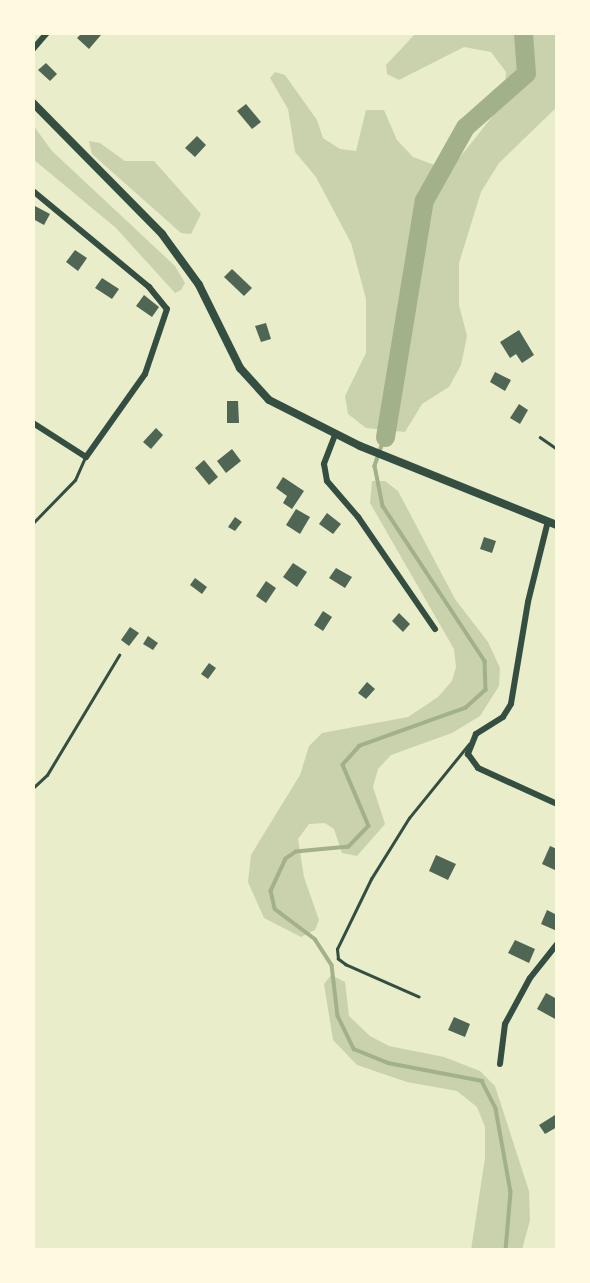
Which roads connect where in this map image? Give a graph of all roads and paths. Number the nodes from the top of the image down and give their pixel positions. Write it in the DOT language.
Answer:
graph roads {
  1 [pos="47,33"];
  2 [pos="33,49"];
  3 [pos="33,103"];
  4 [pos="33,191"];
  5 [pos="33,423"];
  6 [pos="335,435"];
  7 [pos="540,437"];
  8 [pos="557,449"];
  9 [pos="86,457"];
  10 [pos="33,523"];
  11 [pos="553,523"];
  12 [pos="435,628"];
  13 [pos="118,655"];
  14 [pos="469,744"];
  15 [pos="33,788"];
  16 [pos="557,804"];
  17 [pos="557,944"];
  18 [pos="419,998"];
  19 [pos="500,1064"];
  1 -- 2 [label="street"];
  3 -- 6 [label="main road"];
  4 -- 9 [label="street"];
  5 -- 9 [label="street"];
  6 -- 11 [label="main road"];
  6 -- 12 [label="street"];
  7 -- 8 [label="lane"];
  9 -- 10 [label="lane"];
  11 -- 14 [label="street"];
  13 -- 15 [label="lane"];
  14 -- 16 [label="street"];
  14 -- 18 [label="lane"];
  17 -- 19 [label="street"];
}
